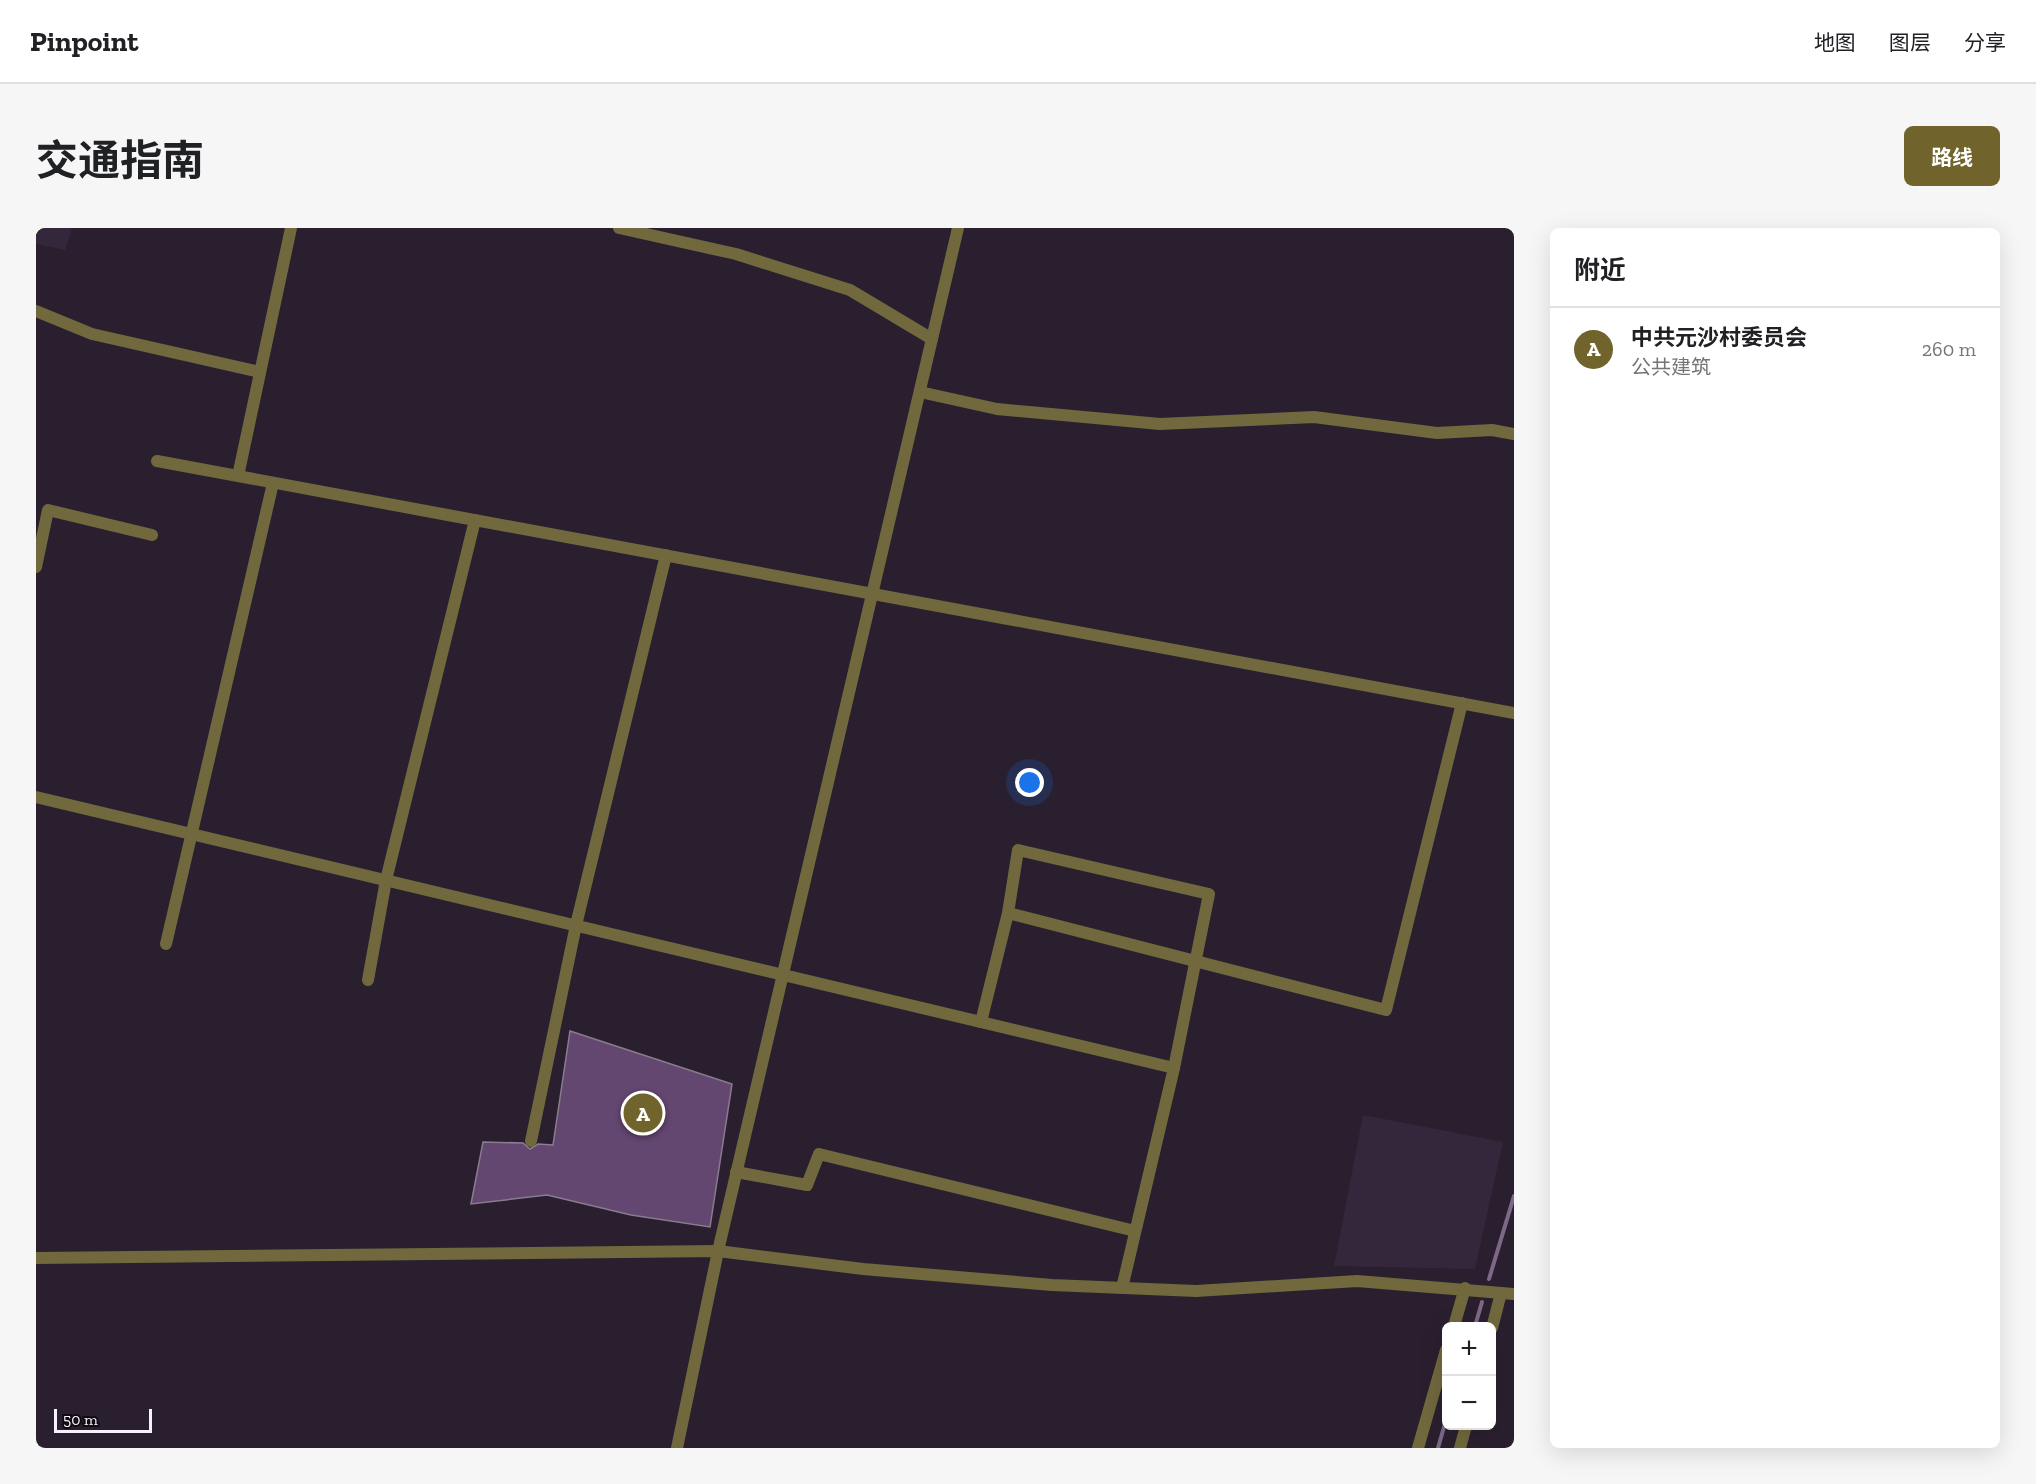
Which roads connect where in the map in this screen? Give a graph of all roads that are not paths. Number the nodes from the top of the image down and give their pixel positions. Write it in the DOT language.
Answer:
graph roads {
  1 [pos="291,228"];
  2 [pos="619,228"];
  3 [pos="958,228"];
  4 [pos="36,311"];
  5 [pos="932,339"];
  6 [pos="260,372"];
  7 [pos="920,392"];
  8 [pos="1514,434"];
  9 [pos="157,461"];
  10 [pos="238,476"];
  11 [pos="273,483"];
  12 [pos="475,520"];
  13 [pos="152,534"];
  14 [pos="666,555"];
  15 [pos="36,567"];
  16 [pos="872,593"];
  17 [pos="1462,703"];
  18 [pos="1514,713"];
  19 [pos="36,796"];
  20 [pos="191,834"];
  21 [pos="386,880"];
  22 [pos="1008,913"];
  23 [pos="576,925"];
  24 [pos="166,944"];
  25 [pos="1194,961"];
  26 [pos="783,974"];
  27 [pos="368,980"];
  28 [pos="981,1022"];
  29 [pos="1174,1068"];
  30 [pos="531,1141"];
  31 [pos="736,1172"];
  32 [pos="1135,1231"];
  33 [pos="718,1251"];
  34 [pos="36,1258"];
  35 [pos="1122,1288"];
  36 [pos="1465,1288"];
  37 [pos="1501,1293"];
  38 [pos="1514,1294"];
  39 [pos="1455,1322"];
  40 [pos="1493,1322"];
  41 [pos="1442,1364"];
  42 [pos="1465,1430"];
  43 [pos="677,1448"];
  44 [pos="1418,1448"];
  45 [pos="1460,1448"];
  1 -- 6 [label="street"];
  2 -- 5 [label="street"];
  3 -- 5 [label="street"];
  4 -- 6 [label="street"];
  5 -- 7 [label="street"];
  6 -- 10 [label="street"];
  7 -- 8 [label="street"];
  7 -- 16 [label="street"];
  9 -- 10 [label="street"];
  10 -- 11 [label="street"];
  11 -- 12 [label="street"];
  11 -- 20 [label="street"];
  12 -- 14 [label="street"];
  12 -- 21 [label="street"];
  13 -- 15 [label="street"];
  14 -- 16 [label="street"];
  14 -- 23 [label="street"];
  16 -- 17 [label="street"];
  16 -- 26 [label="street"];
  17 -- 18 [label="street"];
  17 -- 25 [label="street"];
  19 -- 20 [label="street"];
  20 -- 21 [label="street"];
  20 -- 24 [label="street"];
  21 -- 23 [label="street"];
  21 -- 27 [label="street"];
  22 -- 25 [label="street"];
  22 -- 25 [label="street"];
  22 -- 28 [label="street"];
  23 -- 26 [label="street"];
  23 -- 30 [label="street"];
  25 -- 29 [label="street"];
  26 -- 28 [label="street"];
  26 -- 31 [label="street"];
  28 -- 29 [label="street"];
  29 -- 32 [label="street"];
  31 -- 32 [label="street"];
  31 -- 33 [label="street"];
  32 -- 35 [label="street"];
  33 -- 34 [label="street"];
  33 -- 35 [label="street"];
  33 -- 43 [label="street"];
  35 -- 36 [label="street"];
  36 -- 37 [label="street"];
  36 -- 39 [label="street"];
  37 -- 38 [label="street"];
  37 -- 40 [label="street"];
  41 -- 44 [label="street"];
  42 -- 45 [label="street"];
}
